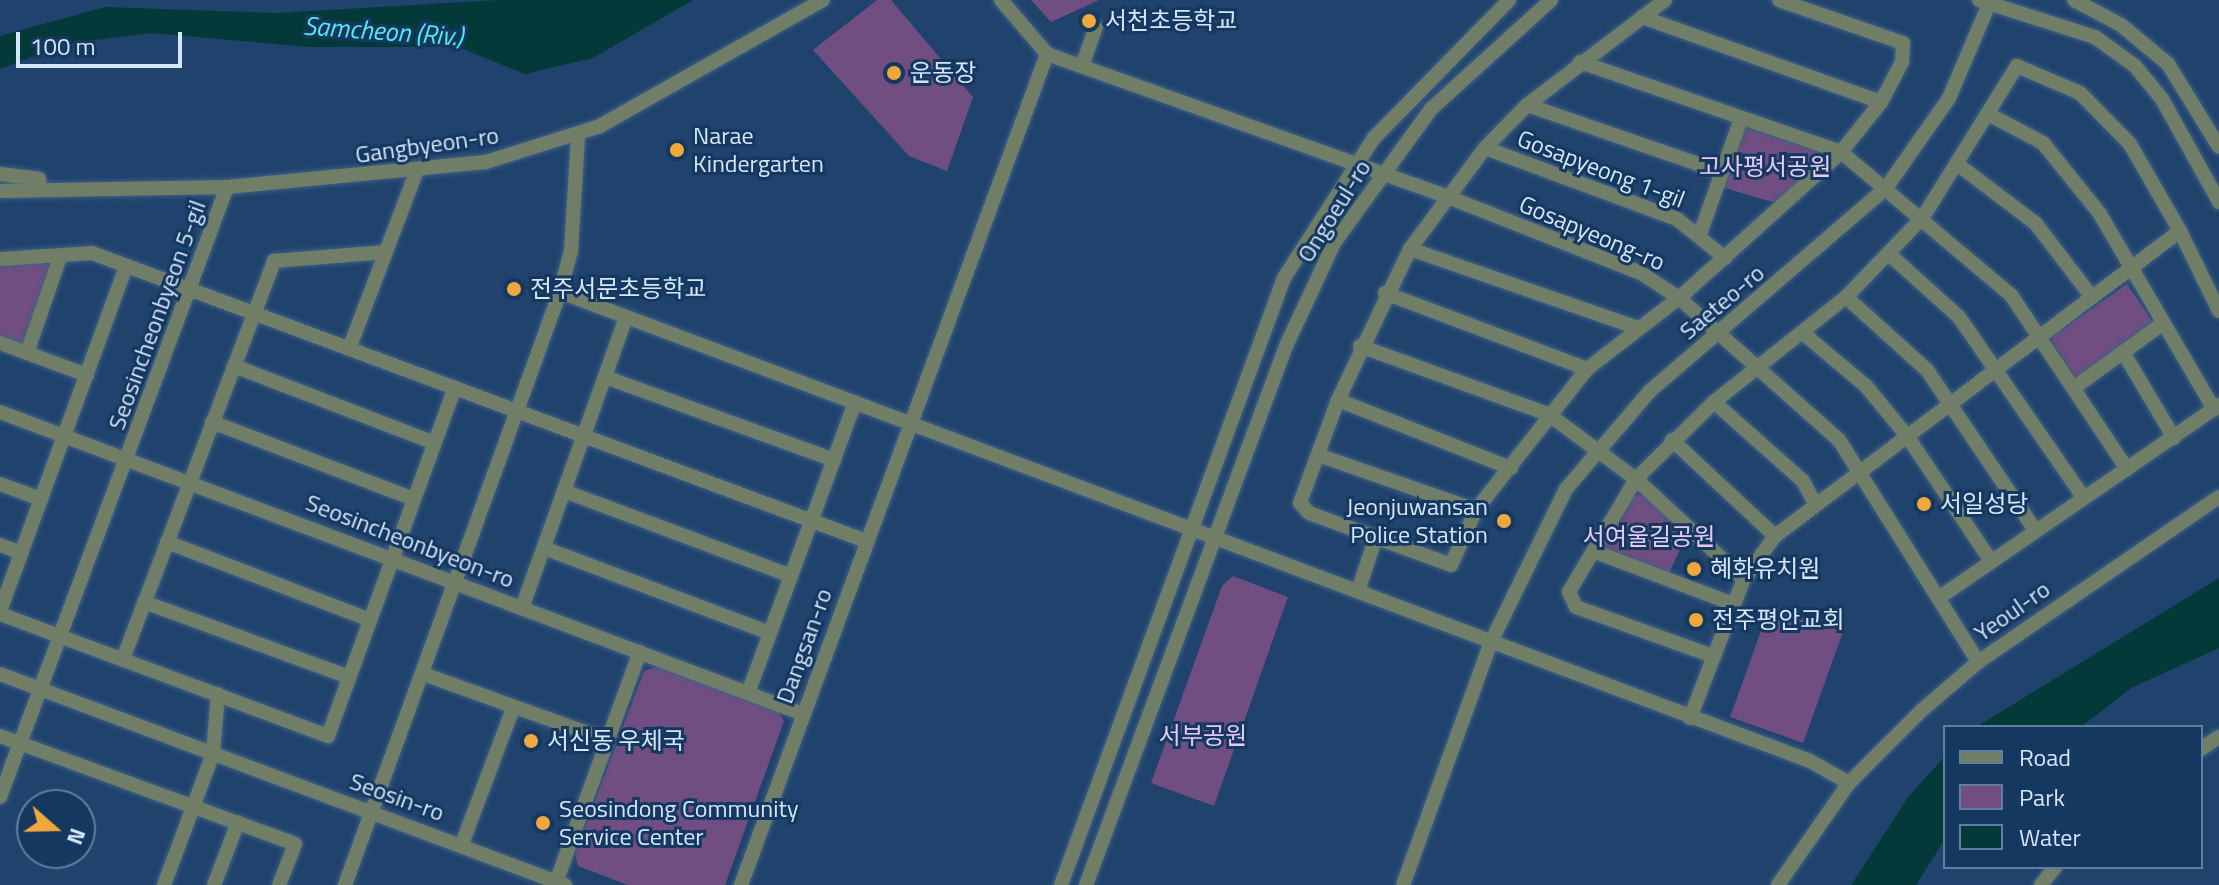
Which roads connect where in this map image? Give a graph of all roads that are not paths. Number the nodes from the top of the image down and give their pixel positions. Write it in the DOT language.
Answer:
graph roads {
  1 [pos="823,0"];
  2 [pos="1001,0"];
  3 [pos="1509,0"];
  4 [pos="1551,0"];
  5 [pos="1665,0"];
  6 [pos="2074,0"];
  7 [pos="1985,1"];
  8 [pos="1786,3"];
  9 [pos="1642,17"];
  10 [pos="1096,27"];
  11 [pos="1047,54"];
  12 [pos="1580,62"];
  13 [pos="1082,66"];
  14 [pos="1881,102"];
  15 [pos="1527,105"];
  16 [pos="1992,116"];
  17 [pos="1741,119"];
  18 [pos="578,135"];
  19 [pos="2219,147"];
  20 [pos="1485,148"];
  21 [pos="1841,152"];
  22 [pos="1353,165"];
  23 [pos="1960,166"];
  24 [pos="1722,172"];
  25 [pos="416,173"];
  26 [pos="0,174"];
  27 [pos="1380,175"];
  28 [pos="227,187"];
  29 [pos="4,188"];
  30 [pos="39,188"];
  31 [pos="1886,188"];
  32 [pos="1448,197"];
  33 [pos="2219,202"];
  34 [pos="1923,217"];
  35 [pos="2180,231"];
  36 [pos="1700,234"];
  37 [pos="1410,249"];
  38 [pos="386,252"];
  39 [pos="1889,254"];
  40 [pos="60,257"];
  41 [pos="1725,258"];
  42 [pos="0,259"];
  43 [pos="126,267"];
  44 [pos="2130,267"];
  45 [pos="190,290"];
  46 [pos="560,292"];
  47 [pos="1385,293"];
  48 [pos="2091,296"];
  49 [pos="1846,297"];
  50 [pos="1679,298"];
  51 [pos="2219,311"];
  52 [pos="254,314"];
  53 [pos="626,318"];
  54 [pos="2162,324"];
  55 [pos="1638,328"];
  56 [pos="1719,332"];
  57 [pos="1804,334"];
  58 [pos="2041,334"];
  59 [pos="0,343"];
  60 [pos="1360,346"];
  61 [pos="349,349"];
  62 [pos="2123,352"];
  63 [pos="27,353"];
  64 [pos="234,366"];
  65 [pos="1996,366"];
  66 [pos="1587,369"];
  67 [pos="1757,369"];
  68 [pos="87,375"];
  69 [pos="605,377"];
  70 [pos="455,387"];
  71 [pos="2075,387"];
  72 [pos="1338,400"];
  73 [pos="855,402"];
  74 [pos="1714,402"];
  75 [pos="1949,403"];
  76 [pos="2216,407"];
  77 [pos="518,410"];
  78 [pos="0,412"];
  79 [pos="1548,414"];
  80 [pos="212,422"];
  81 [pos="910,422"];
  82 [pos="585,433"];
  83 [pos="65,435"];
  84 [pos="1907,436"];
  85 [pos="2174,438"];
  86 [pos="1672,440"];
  87 [pos="435,443"];
  88 [pos="1597,450"];
  89 [pos="1318,455"];
  90 [pos="129,459"];
  91 [pos="834,460"];
  92 [pos="1511,468"];
  93 [pos="2127,469"];
  94 [pos="1861,471"];
  95 [pos="1636,479"];
  96 [pos="190,482"];
  97 [pos="0,484"];
  98 [pos="564,491"];
  99 [pos="2083,497"];
  100 [pos="2219,497"];
  101 [pos="41,499"];
  102 [pos="414,499"];
  103 [pos="1815,504"];
  104 [pos="1476,510"];
  105 [pos="811,521"];
  106 [pos="1193,530"];
  107 [pos="2035,530"];
  108 [pos="1775,536"];
  109 [pos="1375,540"];
  110 [pos="866,541"];
  111 [pos="1213,541"];
  112 [pos="167,542"];
  113 [pos="0,545"];
  114 [pos="544,548"];
  115 [pos="1593,551"];
  116 [pos="22,553"];
  117 [pos="392,558"];
  118 [pos="1991,561"];
  119 [pos="791,576"];
  120 [pos="1744,579"];
  121 [pos="456,583"];
  122 [pos="1358,591"];
  123 [pos="1943,595"];
  124 [pos="144,602"];
  125 [pos="1733,604"];
  126 [pos="522,608"];
  127 [pos="0,612"];
  128 [pos="370,620"];
  129 [pos="770,633"];
  130 [pos="61,636"];
  131 [pos="1491,642"];
  132 [pos="640,652"];
  133 [pos="1713,656"];
  134 [pos="123,659"];
  135 [pos="1978,662"];
  136 [pos="0,674"];
  137 [pos="423,674"];
  138 [pos="349,677"];
  139 [pos="40,689"];
  140 [pos="748,693"];
  141 [pos="218,694"];
  142 [pos="514,706"];
  143 [pos="803,714"];
  144 [pos="1690,718"];
  145 [pos="0,736"];
  146 [pos="607,740"];
  147 [pos="20,743"];
  148 [pos="213,753"];
  149 [pos="1849,783"];
  150 [pos="1,790"];
  151 [pos="193,806"];
  152 [pos="373,812"];
  153 [pos="238,822"];
  154 [pos="462,844"];
  155 [pos="2053,869"];
  156 [pos="558,884"];
  157 [pos="164,885"];
  158 [pos="214,885"];
  159 [pos="279,885"];
  160 [pos="345,885"];
  161 [pos="741,885"];
  162 [pos="1061,885"];
  163 [pos="1086,885"];
  164 [pos="1403,885"];
  165 [pos="1778,885"];
  166 [pos="2041,885"];
  1 -- 18 [label="street, Gangbyeon-ro"];
  2 -- 11 [label="street"];
  3 -- 22 [label="street, Ongoeul-ro"];
  4 -- 27 [label="street, Ongoeul-ro"];
  5 -- 9 [label="street, Gosapyeong 1-gil"];
  6 -- 19 [label="street"];
  7 -- 31 [label="street, Saeteo-ro"];
  7 -- 33 [label="street"];
  8 -- 14 [label="street"];
  9 -- 12 [label="street, Gosapyeong 1-gil"];
  9 -- 14 [label="street"];
  10 -- 13 [label="street"];
  11 -- 13 [label="street, Ongoeul-ro"];
  11 -- 81 [label="street, Dangsan-ro"];
  12 -- 15 [label="street, Gosapyeong 1-gil"];
  12 -- 17 [label="street"];
  13 -- 22 [label="street, Ongoeul-ro"];
  14 -- 21 [label="street"];
  15 -- 20 [label="street, Gosapyeong 1-gil"];
  15 -- 24 [label="street, Gosapyeong 1-gil"];
  16 -- 23 [label="street"];
  16 -- 35 [label="street"];
  16 -- 44 [label="street"];
  17 -- 21 [label="street"];
  17 -- 24 [label="street, Gosapyeong 1-gil"];
  18 -- 25 [label="street, Gangbyeon-ro"];
  18 -- 46 [label="street"];
  20 -- 32 [label="street, Gosapyeong 1-gil"];
  20 -- 36 [label="street, Gosapyeong 1-gil"];
  21 -- 31 [label="street"];
  21 -- 41 [label="street"];
  22 -- 27 [label="street, Gosapyeong-ro"];
  22 -- 106 [label="street, Ongoeul-ro"];
  23 -- 34 [label="street"];
  23 -- 48 [label="street"];
  24 -- 36 [label="street, Gosapyeong 1-gil"];
  25 -- 28 [label="street, Gangbyeon-ro"];
  25 -- 38 [label="street"];
  26 -- 30 [label="street"];
  27 -- 32 [label="street, Gosapyeong-ro"];
  27 -- 111 [label="street, Ongoeul-ro"];
  28 -- 30 [label="street, Gangbyeon-ro"];
  28 -- 45 [label="street, Seosincheonbyeon 5-gil"];
  29 -- 30 [label="street, Gangbyeon-ro"];
  31 -- 34 [label="street"];
  31 -- 56 [label="street, Saeteo-ro"];
  32 -- 37 [label="street, Gosapyeong 1-gil"];
  32 -- 50 [label="street, Gosapyeong-ro"];
  34 -- 39 [label="street"];
  34 -- 58 [label="street"];
  35 -- 44 [label="street"];
  35 -- 51 [label="street"];
  36 -- 41 [label="street, Gosapyeong 1-gil"];
  37 -- 47 [label="street, Gosapyeong 1-gil"];
  37 -- 55 [label="street"];
  38 -- 52 [label="street"];
  38 -- 61 [label="street"];
  39 -- 49 [label="street"];
  39 -- 65 [label="street"];
  40 -- 42 [label="street"];
  40 -- 43 [label="street"];
  40 -- 63 [label="street"];
  41 -- 50 [label="street"];
  43 -- 45 [label="street"];
  43 -- 68 [label="street"];
  44 -- 48 [label="street"];
  44 -- 54 [label="street"];
  45 -- 52 [label="street"];
  45 -- 90 [label="street, Seosincheonbyeon 5-gil"];
  46 -- 53 [label="street"];
  46 -- 77 [label="street"];
  47 -- 60 [label="street, Gosapyeong 1-gil"];
  47 -- 66 [label="street"];
  48 -- 58 [label="street"];
  49 -- 57 [label="street"];
  49 -- 75 [label="street"];
  50 -- 55 [label="street"];
  50 -- 56 [label="street, Gosapyeong-ro"];
  52 -- 61 [label="street"];
  52 -- 64 [label="street"];
  53 -- 69 [label="street"];
  53 -- 73 [label="street"];
  54 -- 62 [label="street"];
  54 -- 76 [label="street"];
  55 -- 66 [label="street"];
  56 -- 67 [label="street, Gosapyeong-ro"];
  56 -- 88 [label="street, Saeteo-ro"];
  57 -- 67 [label="street"];
  57 -- 84 [label="street"];
  58 -- 65 [label="street"];
  58 -- 71 [label="street"];
  59 -- 63 [label="street"];
  60 -- 72 [label="street, Gosapyeong 1-gil"];
  60 -- 79 [label="street"];
  61 -- 70 [label="street"];
  62 -- 71 [label="street"];
  62 -- 85 [label="street"];
  63 -- 68 [label="street"];
  64 -- 80 [label="street"];
  64 -- 87 [label="street"];
  65 -- 75 [label="street"];
  65 -- 99 [label="street"];
  66 -- 79 [label="street"];
  67 -- 74 [label="street"];
  67 -- 94 [label="street, Gosapyeong-ro"];
  68 -- 83 [label="street"];
  69 -- 82 [label="street"];
  69 -- 91 [label="street"];
  70 -- 77 [label="street"];
  70 -- 87 [label="street"];
  71 -- 93 [label="street"];
  72 -- 89 [label="street, Gosapyeong 1-gil"];
  72 -- 92 [label="street"];
  73 -- 81 [label="street"];
  73 -- 91 [label="street"];
  74 -- 86 [label="street"];
  74 -- 103 [label="street"];
  75 -- 84 [label="street"];
  75 -- 107 [label="street"];
  76 -- 85 [label="street"];
  77 -- 82 [label="street"];
  77 -- 121 [label="street"];
  78 -- 83 [label="street, Seosincheonbyeon-ro"];
  79 -- 88 [label="street"];
  79 -- 92 [label="street"];
  80 -- 96 [label="street"];
  80 -- 102 [label="street"];
  81 -- 106 [label="street"];
  81 -- 110 [label="street, Dangsan-ro"];
  82 -- 98 [label="street"];
  82 -- 105 [label="street"];
  83 -- 90 [label="street, Seosincheonbyeon-ro"];
  83 -- 101 [label="street"];
  84 -- 94 [label="street"];
  84 -- 118 [label="street"];
  85 -- 93 [label="street"];
  86 -- 95 [label="street"];
  86 -- 108 [label="street"];
  87 -- 102 [label="street"];
  88 -- 95 [label="street"];
  88 -- 131 [label="street, Saeteo-ro"];
  89 -- 104 [label="street"];
  89 -- 109 [label="street, Gosapyeong 1-gil"];
  90 -- 96 [label="street, Seosincheonbyeon-ro"];
  90 -- 130 [label="street, Seosincheonbyeon 5-gil"];
  91 -- 105 [label="street"];
  92 -- 104 [label="street"];
  93 -- 99 [label="street"];
  94 -- 103 [label="street"];
  94 -- 123 [label="street, Gosapyeong-ro"];
  95 -- 115 [label="street"];
  95 -- 120 [label="street"];
  96 -- 112 [label="street"];
  96 -- 117 [label="street, Seosincheonbyeon-ro"];
  97 -- 101 [label="street"];
  98 -- 114 [label="street"];
  98 -- 119 [label="street"];
  99 -- 107 [label="street"];
  100 -- 135 [label="street, Yeoul-ro"];
  101 -- 116 [label="street"];
  102 -- 117 [label="street"];
  103 -- 108 [label="street"];
  104 -- 109 [label="street"];
  105 -- 110 [label="street"];
  105 -- 119 [label="street"];
  106 -- 111 [label="street"];
  106 -- 162 [label="street, Ongoeul-ro"];
  107 -- 118 [label="street"];
  108 -- 120 [label="street"];
  109 -- 122 [label="street"];
  110 -- 143 [label="street, Dangsan-ro"];
  111 -- 122 [label="street"];
  111 -- 163 [label="street, Ongoeul-ro"];
  112 -- 124 [label="street"];
  112 -- 128 [label="street"];
  113 -- 116 [label="street"];
  114 -- 126 [label="street"];
  114 -- 129 [label="street"];
  115 -- 125 [label="street"];
  115 -- 133 [label="street"];
  116 -- 127 [label="street"];
  117 -- 121 [label="street, Seosincheonbyeon-ro"];
  117 -- 128 [label="street"];
  118 -- 123 [label="street"];
  119 -- 129 [label="street"];
  120 -- 125 [label="street"];
  121 -- 126 [label="street, Seosincheonbyeon-ro"];
  121 -- 137 [label="street"];
  122 -- 131 [label="street"];
  123 -- 135 [label="street, Gosapyeong-ro"];
  124 -- 134 [label="street"];
  124 -- 138 [label="street"];
  125 -- 133 [label="street"];
  126 -- 132 [label="street, Seosincheonbyeon-ro"];
  127 -- 130 [label="street"];
  128 -- 138 [label="street"];
  129 -- 140 [label="street"];
  130 -- 134 [label="street"];
  130 -- 139 [label="street, Seosincheonbyeon 5-gil"];
  131 -- 144 [label="street"];
  131 -- 164 [label="street, Saeteo-ro"];
  132 -- 140 [label="street, Seosincheonbyeon-ro"];
  132 -- 146 [label="street"];
  133 -- 144 [label="street"];
  134 -- 141 [label="street"];
  135 -- 149 [label="street, Yeoul-ro"];
  136 -- 139 [label="street, Seosin-ro"];
  137 -- 142 [label="street"];
  137 -- 152 [label="street"];
  138 -- 141 [label="street"];
  139 -- 147 [label="street, Seosincheonbyeon 5-gil"];
  139 -- 148 [label="street, Seosin-ro"];
  140 -- 143 [label="street, Seosincheonbyeon-ro"];
  141 -- 148 [label="street"];
  142 -- 146 [label="street"];
  142 -- 154 [label="street"];
  143 -- 161 [label="street, Dangsan-ro"];
  144 -- 149 [label="street"];
  145 -- 147 [label="street"];
  146 -- 156 [label="street"];
  147 -- 150 [label="street, Seosincheonbyeon 5-gil"];
  147 -- 151 [label="street"];
  148 -- 151 [label="street"];
  148 -- 152 [label="street, Seosin-ro"];
  149 -- 165 [label="street, Yeoul-ro"];
  151 -- 153 [label="street"];
  151 -- 157 [label="street"];
  152 -- 154 [label="street, Seosin-ro"];
  152 -- 160 [label="street"];
  153 -- 158 [label="street"];
  153 -- 159 [label="street"];
  154 -- 156 [label="street, Seosin-ro"];
  155 -- 166 [label="street"];
}
